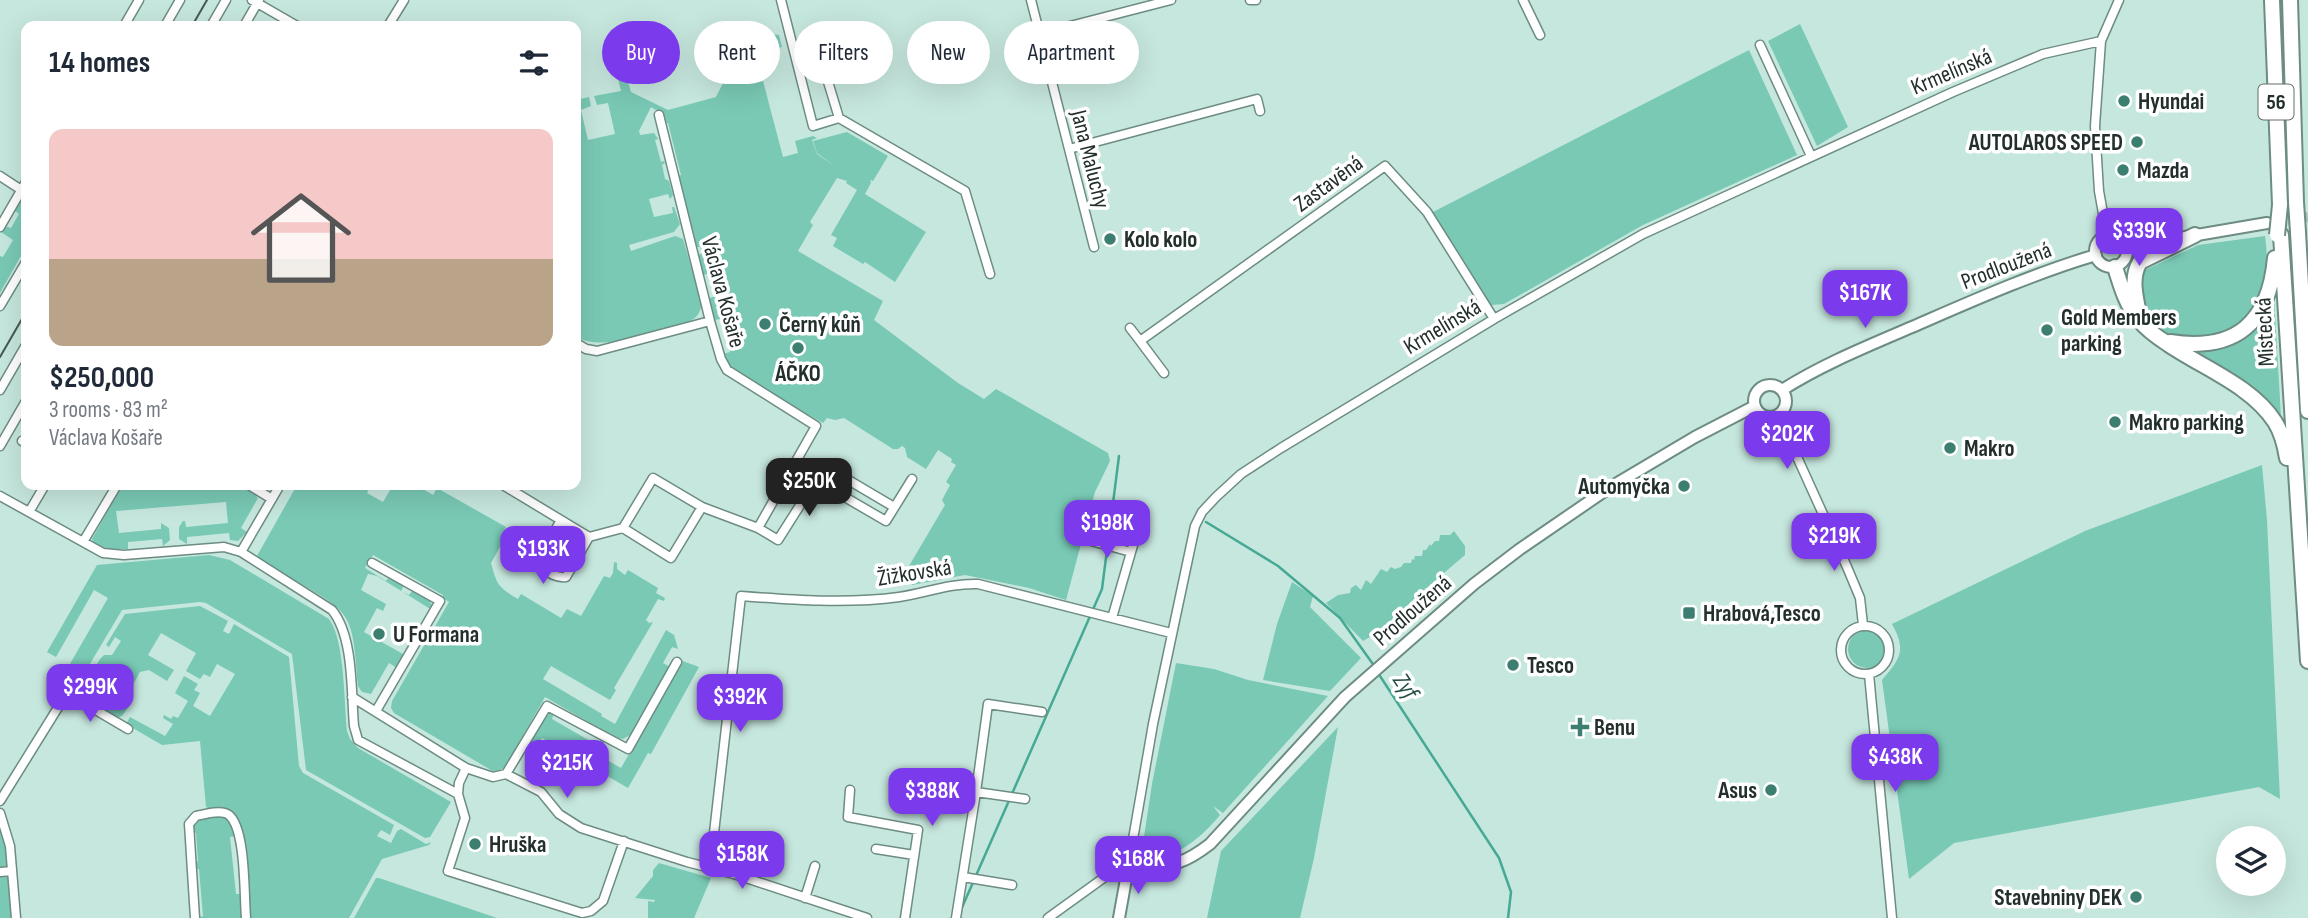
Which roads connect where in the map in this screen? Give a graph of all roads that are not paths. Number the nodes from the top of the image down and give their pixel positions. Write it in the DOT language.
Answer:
graph roads {
  1 [pos="139,0"];
  2 [pos="180,0"];
  3 [pos="226,0"];
  4 [pos="404,0"];
  5 [pos="781,0"];
  6 [pos="1031,0"];
  7 [pos="1171,0"];
  8 [pos="1250,0"];
  9 [pos="1256,0"];
  10 [pos="1523,0"];
  11 [pos="2119,0"];
  12 [pos="2273,0"];
  13 [pos="2290,0"];
  14 [pos="256,1"];
  15 [pos="127,21"];
  16 [pos="168,21"];
  17 [pos="214,21"];
  18 [pos="246,21"];
  19 [pos="289,21"];
  20 [pos="391,21"];
  21 [pos="1036,21"];
  22 [pos="1089,21"];
  23 [pos="1540,36"];
  24 [pos="2101,41"];
  25 [pos="1760,45"];
  26 [pos="794,50"];
  27 [pos="802,84"];
  28 [pos="829,84"];
  29 [pos="1052,84"];
  30 [pos="1260,111"];
  31 [pos="659,116"];
  32 [pos="839,118"];
  33 [pos="1069,149"];
  34 [pos="1811,156"];
  35 [pos="0,176"];
  36 [pos="21,187"];
  37 [pos="21,195"];
  38 [pos="2267,223"];
  39 [pos="0,227"];
  40 [pos="2196,235"];
  41 [pos="2279,235"];
  42 [pos="2107,236"];
  43 [pos="2304,236"];
  44 [pos="1094,247"];
  45 [pos="2127,247"];
  46 [pos="2096,256"];
  47 [pos="21,264"];
  48 [pos="2115,267"];
  49 [pos="21,271"];
  50 [pos="990,274"];
  51 [pos="6,297"];
  52 [pos="0,306"];
  53 [pos="1494,319"];
  54 [pos="710,321"];
  55 [pos="2141,323"];
  56 [pos="1130,328"];
  57 [pos="1140,341"];
  58 [pos="2163,341"];
  59 [pos="581,346"];
  60 [pos="21,354"];
  61 [pos="1164,373"];
  62 [pos="0,390"];
  63 [pos="1782,390"];
  64 [pos="1755,406"];
  65 [pos="21,410"];
  66 [pos="2308,411"];
  67 [pos="1778,415"];
  68 [pos="0,446"];
  69 [pos="793,467"];
  70 [pos="912,479"];
  71 [pos="816,480"];
  72 [pos="42,490"];
  73 [pos="114,490"];
  74 [pos="257,490"];
  75 [pos="277,490"];
  76 [pos="511,490"];
  77 [pos="837,492"];
  78 [pos="0,496"];
  79 [pos="272,499"];
  80 [pos="702,507"];
  81 [pos="894,507"];
  82 [pos="29,512"];
  83 [pos="2298,517"];
  84 [pos="561,520"];
  85 [pos="622,528"];
  86 [pos="758,528"];
  87 [pos="1136,535"];
  88 [pos="589,537"];
  89 [pos="1091,541"];
  90 [pos="83,542"];
  91 [pos="241,552"];
  92 [pos="1131,552"];
  93 [pos="372,563"];
  94 [pos="1112,618"];
  95 [pos="1863,625"];
  96 [pos="1171,632"];
  97 [pos="2308,661"];
  98 [pos="677,662"];
  99 [pos="1869,674"];
  100 [pos="352,697"];
  101 [pos="376,711"];
  102 [pos="1042,712"];
  103 [pos="128,729"];
  104 [pos="466,768"];
  105 [pos="506,774"];
  106 [pos="850,790"];
  107 [pos="976,792"];
  108 [pos="458,794"];
  109 [pos="1025,799"];
  110 [pos="0,801"];
  111 [pos="0,813"];
  112 [pos="848,817"];
  113 [pos="845,829"];
  114 [pos="624,841"];
  115 [pos="876,849"];
  116 [pos="914,855"];
  117 [pos="814,866"];
  118 [pos="710,868"];
  119 [pos="1128,868"];
  120 [pos="12,871"];
  121 [pos="0,872"];
  122 [pos="963,877"];
  123 [pos="1012,884"];
  124 [pos="805,898"];
  125 [pos="16,918"];
  126 [pos="195,918"];
  127 [pos="246,918"];
  128 [pos="867,918"];
  129 [pos="905,918"];
  130 [pos="956,918"];
  131 [pos="1048,918"];
  132 [pos="1119,918"];
  133 [pos="1892,918"];
  1 -- 15 [label="street"];
  2 -- 16 [label="street"];
  3 -- 17 [label="street"];
  4 -- 20 [label="street"];
  5 -- 26 [label="street"];
  6 -- 21 [label="street, Jana Maluchy"];
  7 -- 22 [label="street"];
  8 -- 9 [label="street"];
  10 -- 23 [label="street"];
  11 -- 24 [label="street"];
  12 -- 41 [label="highway, 56, bridge"];
  13 -- 43 [label="highway, Místecká / 56, bridge"];
  14 -- 18 [label="street"];
  14 -- 19 [label="street"];
  24 -- 34 [label="street, Krmelínská"];
  24 -- 42 [label="street"];
  25 -- 34 [label="street"];
  27 -- 32 [label="street"];
  28 -- 32 [label="street"];
  29 -- 33 [label="street, Jana Maluchy"];
  30 -- 33 [label="street"];
  31 -- 54 [label="street, Václava Košaře"];
  32 -- 50 [label="street"];
  33 -- 44 [label="street, Jana Maluchy"];
  34 -- 53 [label="street, Krmelínská"];
  35 -- 36 [label="street"];
  37 -- 39 [label="street"];
  38 -- 40 [label="main road"];
  40 -- 45 [label="main road"];
  40 -- 55 [label="highway"];
  41 -- 58 [label="highway"];
  41 -- 83 [label="highway, Místecká"];
  42 -- 45 [label="main road"];
  42 -- 46 [label="main road"];
  43 -- 66 [label="highway, Místecká / 56"];
  45 -- 48 [label="main road"];
  46 -- 48 [label="main road"];
  46 -- 63 [label="main road, Prodloužená"];
  47 -- 51 [label="street"];
  48 -- 55 [label="highway"];
  49 -- 51 [label="street"];
  51 -- 52 [label="street"];
  53 -- 57 [label="street, Zastavěná"];
  53 -- 96 [label="street, Krmelínská"];
  54 -- 59 [label="street"];
  54 -- 69 [label="street, Václava Košaře"];
  55 -- 58 [label="highway"];
  56 -- 57 [label="street"];
  57 -- 61 [label="street"];
  58 -- 83 [label="highway"];
  60 -- 62 [label="street"];
  63 -- 64 [label="main road"];
  63 -- 67 [label="main road"];
  64 -- 67 [label="main road"];
  64 -- 119 [label="main road, Prodloužená"];
  65 -- 68 [label="street"];
  67 -- 95 [label="street"];
  69 -- 71 [label="street"];
  69 -- 86 [label="street, Václava Košaře"];
  70 -- 81 [label="street"];
  71 -- 77 [label="street"];
  71 -- 86 [label="street"];
  72 -- 82 [label="street"];
  73 -- 90 [label="street"];
  74 -- 79 [label="street"];
  75 -- 79 [label="street"];
  76 -- 84 [label="street"];
  77 -- 81 [label="street"];
  77 -- 81 [label="street"];
  78 -- 82 [label="street"];
  79 -- 91 [label="street"];
  80 -- 85 [label="street"];
  80 -- 85 [label="street"];
  80 -- 86 [label="street"];
  82 -- 90 [label="street"];
  83 -- 97 [label="highway, Místecká"];
  84 -- 88 [label="street"];
  84 -- 88 [label="street"];
  85 -- 88 [label="street"];
  87 -- 92 [label="street"];
  89 -- 92 [label="street"];
  90 -- 91 [label="street"];
  91 -- 100 [label="street"];
  92 -- 94 [label="street"];
  93 -- 101 [label="street"];
  94 -- 96 [label="street, Žižkovská"];
  94 -- 118 [label="street, Žižkovská"];
  95 -- 99 [label="street"];
  95 -- 99 [label="street"];
  96 -- 119 [label="street, Krmelínská"];
  98 -- 105 [label="street"];
  99 -- 133 [label="street"];
  100 -- 101 [label="street"];
  100 -- 108 [label="street"];
  101 -- 104 [label="street"];
  102 -- 107 [label="street"];
  103 -- 110 [label="street"];
  104 -- 105 [label="street"];
  104 -- 108 [label="street"];
  105 -- 114 [label="street"];
  106 -- 112 [label="street"];
  107 -- 109 [label="street"];
  107 -- 122 [label="street"];
  108 -- 114 [label="street"];
  111 -- 120 [label="street"];
  112 -- 113 [label="street"];
  112 -- 116 [label="street"];
  114 -- 118 [label="street"];
  115 -- 116 [label="street"];
  116 -- 129 [label="street"];
  117 -- 124 [label="street"];
  118 -- 124 [label="street"];
  119 -- 131 [label="street"];
  119 -- 132 [label="main road, Krmelínská"];
  120 -- 121 [label="street"];
  120 -- 125 [label="street"];
  122 -- 123 [label="street"];
  122 -- 130 [label="street"];
  124 -- 128 [label="street"];
  126 -- 127 [label="street"];
}
